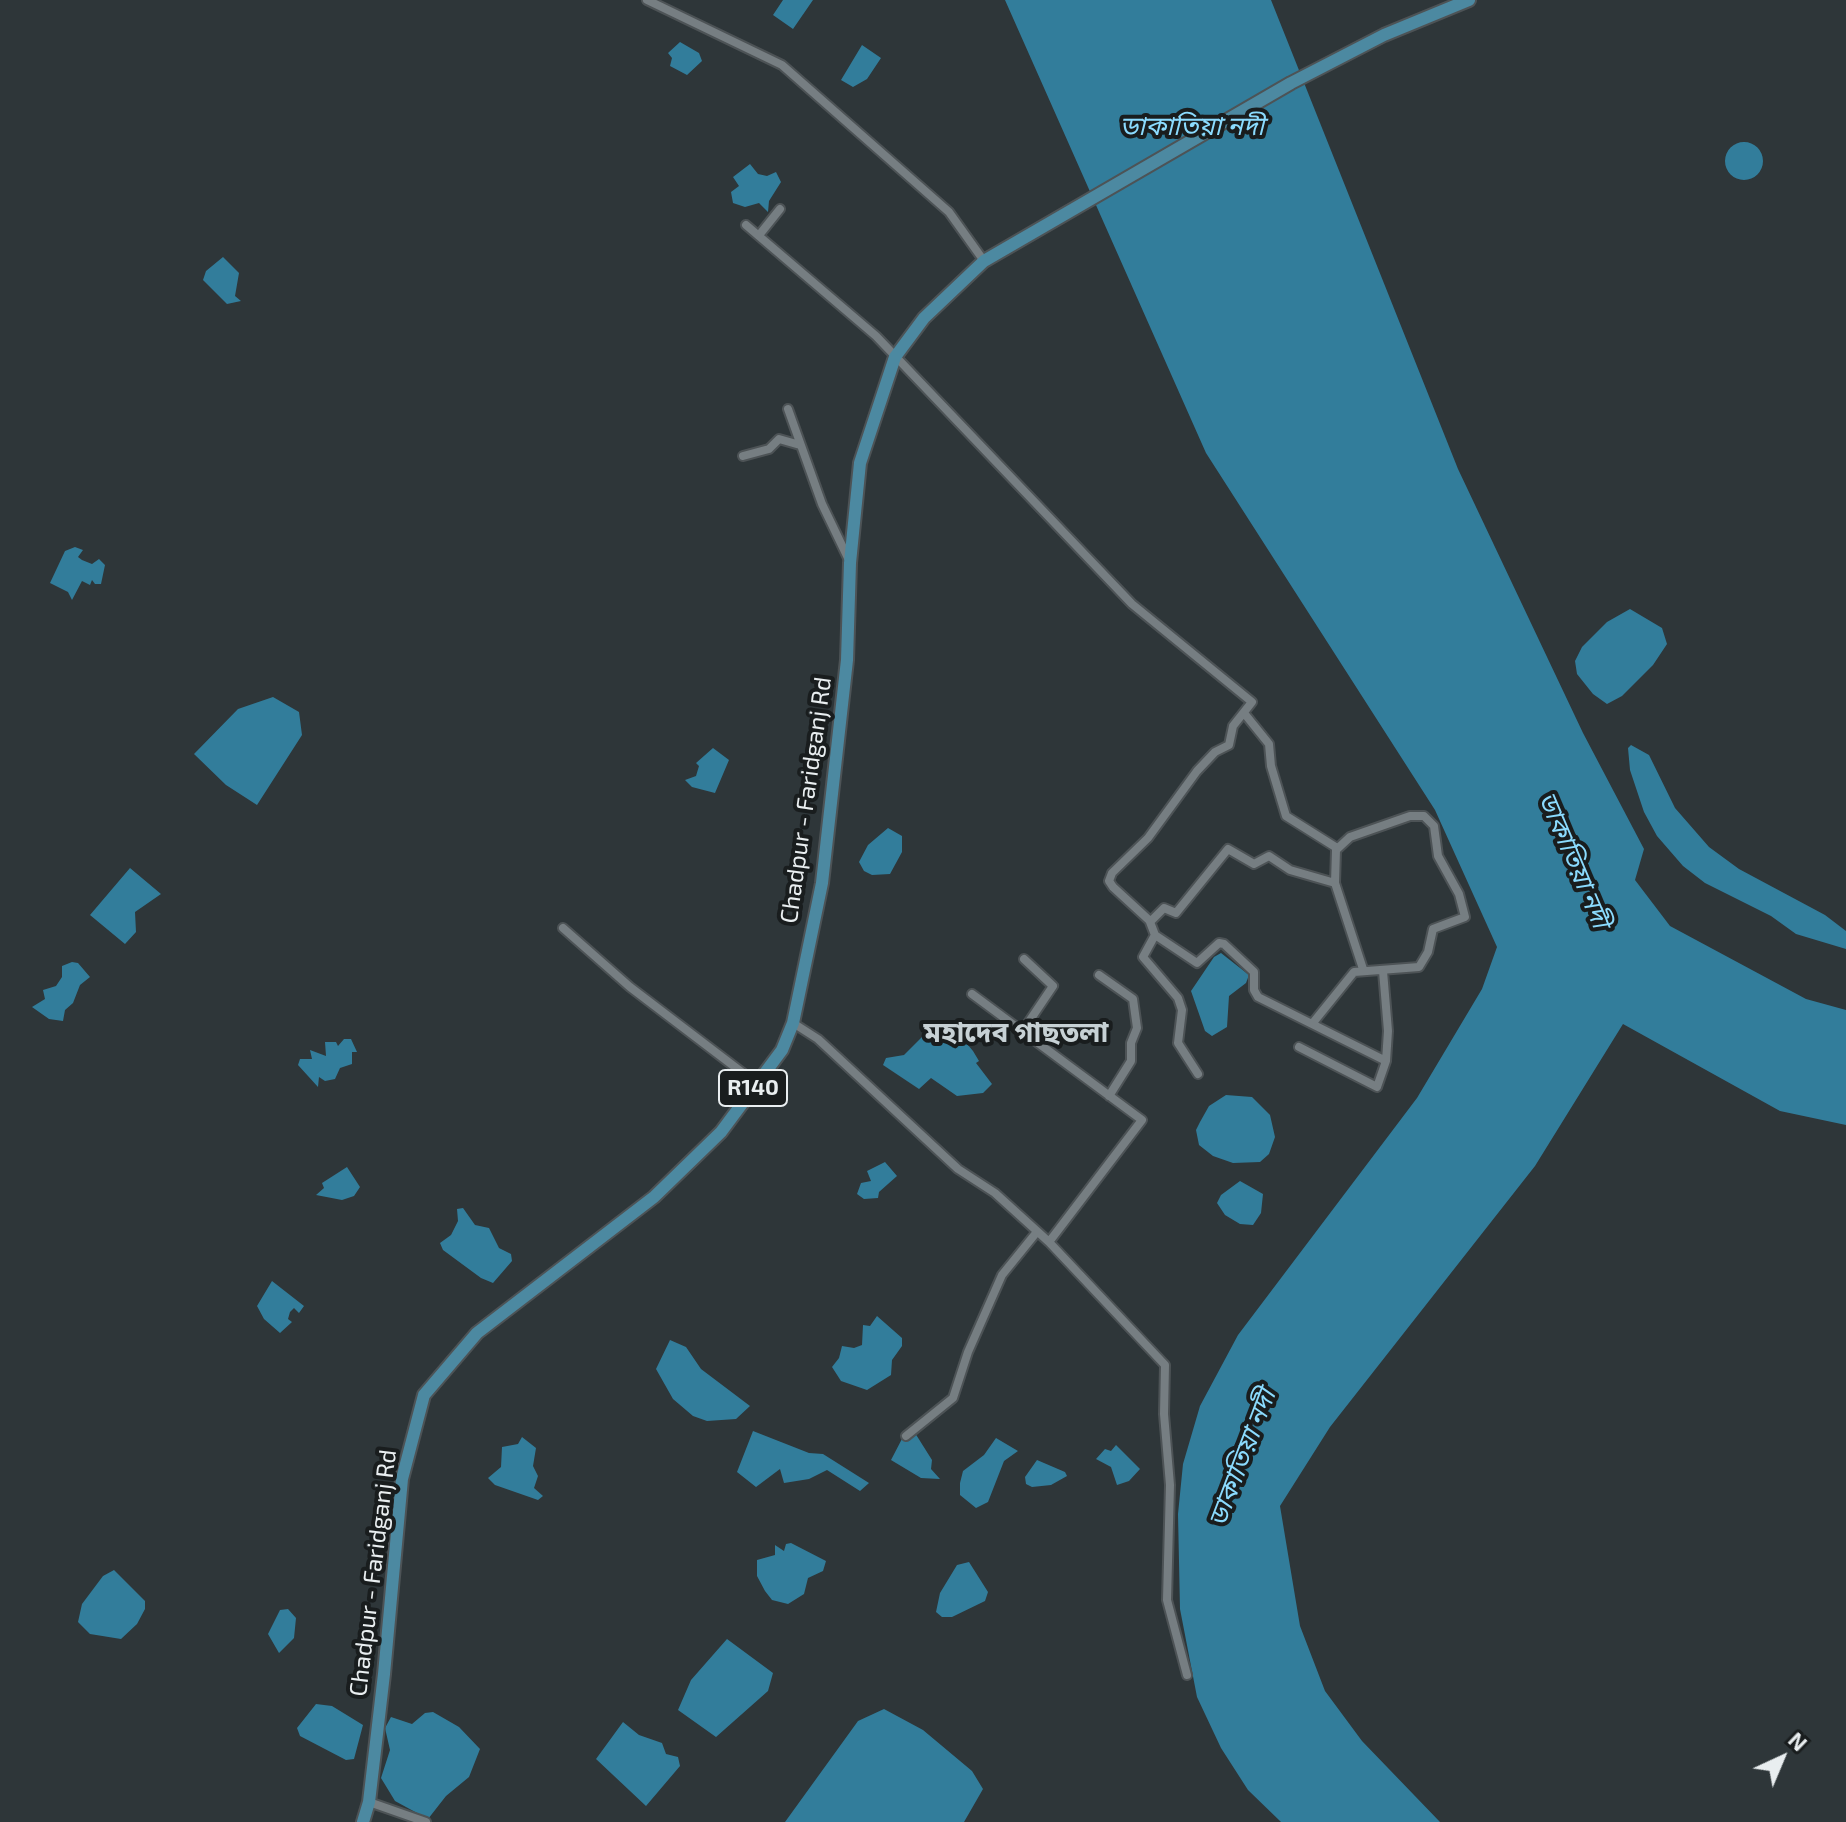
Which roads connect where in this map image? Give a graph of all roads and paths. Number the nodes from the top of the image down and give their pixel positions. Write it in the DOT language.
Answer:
graph roads {
  1 [pos="647,0"];
  2 [pos="1469,0"];
  3 [pos="780,209"];
  4 [pos="746,225"];
  5 [pos="760,234"];
  6 [pos="984,261"];
  7 [pos="895,357"];
  8 [pos="788,409"];
  9 [pos="800,445"];
  10 [pos="743,456"];
  11 [pos="850,563"];
  12 [pos="1244,713"];
  13 [pos="1337,848"];
  14 [pos="1335,883"];
  15 [pos="1150,921"];
  16 [pos="563,928"];
  17 [pos="1155,935"];
  18 [pos="1024,959"];
  19 [pos="1363,969"];
  20 [pos="1383,971"];
  21 [pos="1099,975"];
  22 [pos="972,994"];
  23 [pos="793,1023"];
  24 [pos="1312,1024"];
  25 [pos="1024,1029"];
  26 [pos="1299,1047"];
  27 [pos="1386,1061"];
  28 [pos="1198,1074"];
  29 [pos="756,1083"];
  30 [pos="1109,1096"];
  31 [pos="1036,1233"];
  32 [pos="1049,1242"];
  33 [pos="906,1436"];
  34 [pos="1187,1675"];
  35 [pos="369,1802"];
  36 [pos="363,1822"];
  37 [pos="426,1822"];
  1 -- 6 [label="street"];
  2 -- 6 [label="main road, Chadpur - Faridganj Rd / R140"];
  3 -- 5 [label="street"];
  4 -- 5 [label="street"];
  5 -- 7 [label="street"];
  6 -- 7 [label="main road, Chadpur - Faridganj Rd / R140"];
  7 -- 11 [label="main road, Chadpur - Faridganj Rd / R140"];
  7 -- 12 [label="street"];
  8 -- 9 [label="street"];
  9 -- 10 [label="street"];
  9 -- 11 [label="street"];
  11 -- 23 [label="main road, Chadpur - Faridganj Rd / R140"];
  12 -- 13 [label="street"];
  12 -- 15 [label="street"];
  13 -- 14 [label="street"];
  13 -- 20 [label="street"];
  14 -- 15 [label="street"];
  14 -- 19 [label="street"];
  15 -- 17 [label="street"];
  16 -- 29 [label="street"];
  17 -- 24 [label="street"];
  17 -- 28 [label="street"];
  18 -- 25 [label="street"];
  19 -- 20 [label="street"];
  19 -- 24 [label="street"];
  20 -- 27 [label="street"];
  21 -- 30 [label="street"];
  22 -- 25 [label="street"];
  23 -- 29 [label="main road, Chadpur - Faridganj Rd / R140"];
  23 -- 31 [label="street"];
  24 -- 27 [label="street"];
  25 -- 30 [label="street"];
  26 -- 27 [label="street"];
  29 -- 35 [label="main road, Chadpur - Faridganj Rd / R140"];
  30 -- 32 [label="street"];
  31 -- 32 [label="street"];
  31 -- 33 [label="street"];
  32 -- 34 [label="street"];
  35 -- 36 [label="main road, Chadpur - Faridganj Rd / R140"];
  35 -- 37 [label="street"];
}
